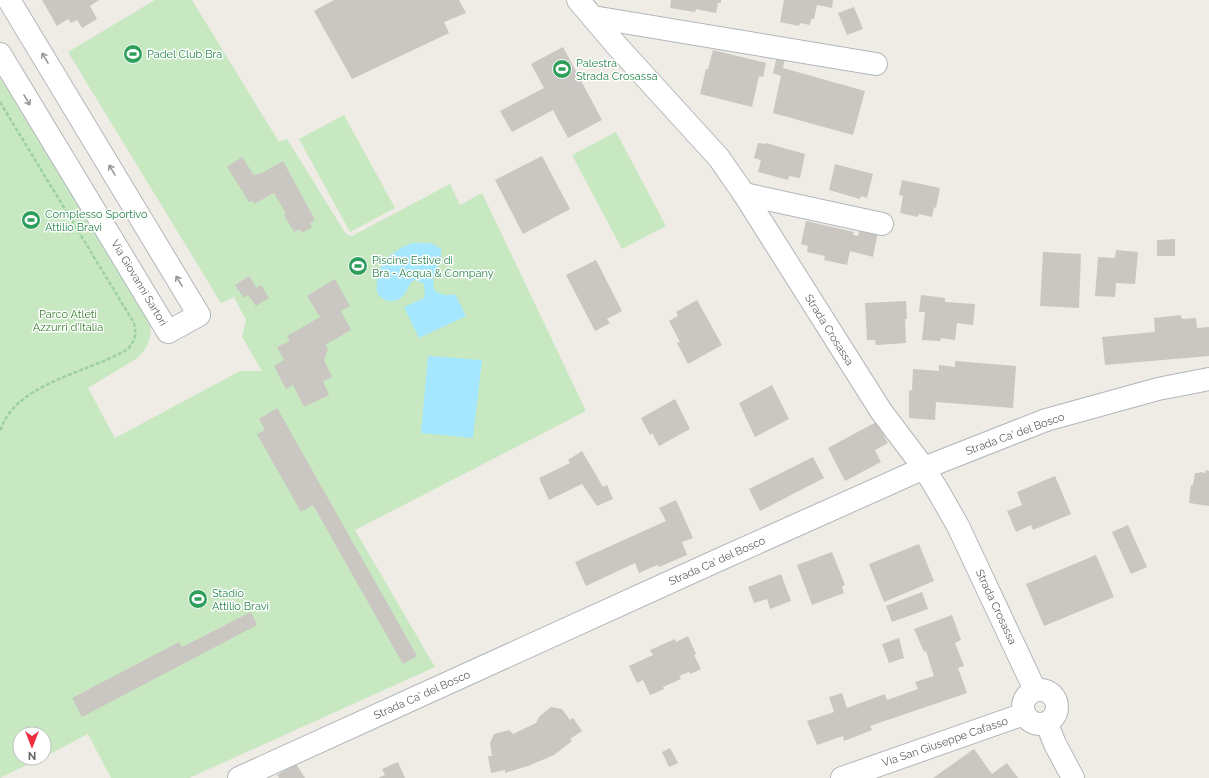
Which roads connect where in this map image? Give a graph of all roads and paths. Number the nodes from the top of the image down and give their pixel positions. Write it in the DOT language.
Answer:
graph roads {
  1 [pos="9,0"];
  2 [pos="578,0"];
  3 [pos="592,17"];
  4 [pos="0,54"];
  5 [pos="876,64"];
  6 [pos="0,102"];
  7 [pos="744,194"];
  8 [pos="882,224"];
  9 [pos="1209,379"];
  10 [pos="0,432"];
  11 [pos="924,468"];
  12 [pos="1035,690"];
  13 [pos="1024,714"];
  14 [pos="1047,724"];
  15 [pos="239,778"];
  16 [pos="842,778"];
  17 [pos="1073,778"];
  4 -- 1 [label="street, Via Giovanni Sartori, one-way"];
  2 -- 3 [label="street, Strada Crosassa"];
  3 -- 5 [label="street"];
  3 -- 7 [label="street, Strada Crosassa"];
  6 -- 10 [label="path"];
  7 -- 8 [label="street"];
  7 -- 11 [label="street, Strada Crosassa"];
  9 -- 11 [label="street, Strada Ca' del Bosco"];
  11 -- 12 [label="street, Strada Crosassa"];
  11 -- 15 [label="street, Strada Ca' del Bosco"];
  12 -- 13 [label="street"];
  12 -- 14 [label="street"];
  13 -- 14 [label="street"];
  13 -- 16 [label="street, Via San Giuseppe Cafasso"];
  14 -- 17 [label="street"];
}
